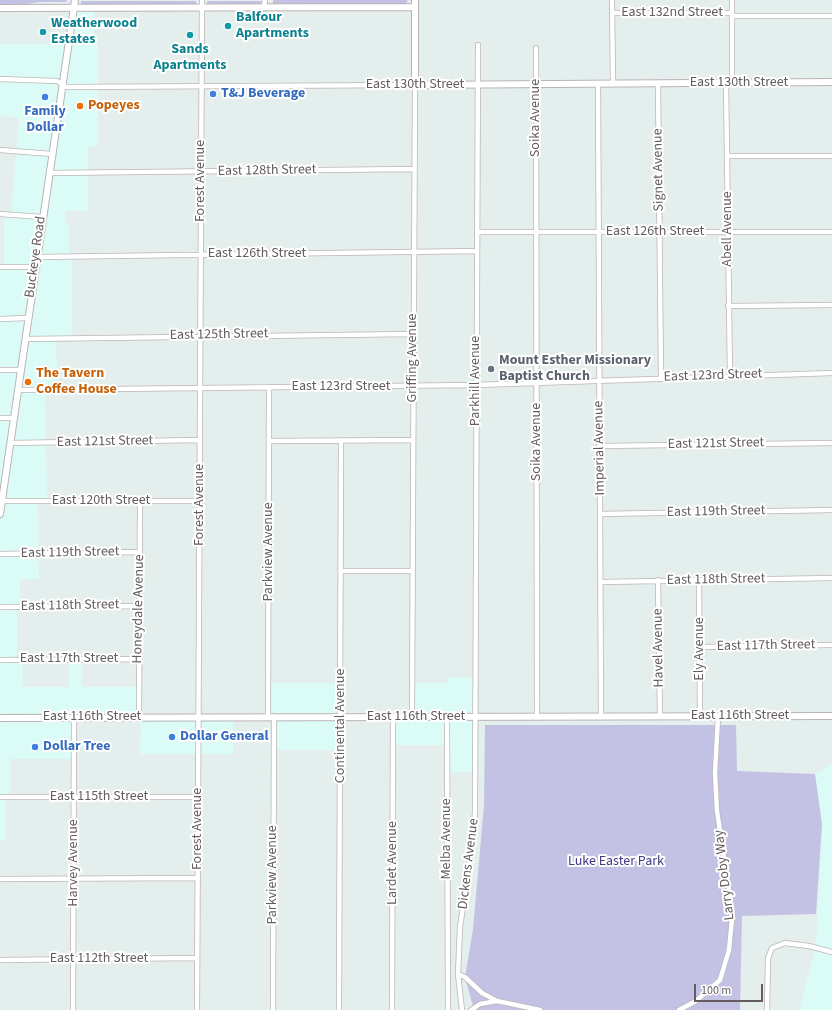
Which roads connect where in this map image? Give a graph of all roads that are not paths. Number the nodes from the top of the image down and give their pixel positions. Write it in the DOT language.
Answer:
graph roads {
  1 [pos="75,0"];
  2 [pos="202,0"];
  3 [pos="264,0"];
  4 [pos="414,0"];
  5 [pos="612,0"];
  6 [pos="732,0"];
  7 [pos="202,7"];
  8 [pos="264,7"];
  9 [pos="414,7"];
  10 [pos="0,8"];
  11 [pos="73,9"];
  12 [pos="612,13"];
  13 [pos="732,15"];
  14 [pos="832,16"];
  15 [pos="478,46"];
  16 [pos="536,48"];
  17 [pos="0,79"];
  18 [pos="832,82"];
  19 [pos="658,83"];
  20 [pos="729,83"];
  21 [pos="478,84"];
  22 [pos="536,84"];
  23 [pos="598,84"];
  24 [pos="613,84"];
  25 [pos="62,85"];
  26 [pos="414,85"];
  27 [pos="202,86"];
  28 [pos="0,150"];
  29 [pos="52,154"];
  30 [pos="727,156"];
  31 [pos="832,156"];
  32 [pos="414,169"];
  33 [pos="202,172"];
  34 [pos="49,173"];
  35 [pos="0,214"];
  36 [pos="42,217"];
  37 [pos="536,231"];
  38 [pos="477,232"];
  39 [pos="598,232"];
  40 [pos="659,232"];
  41 [pos="727,232"];
  42 [pos="832,232"];
  43 [pos="477,252"];
  44 [pos="414,253"];
  45 [pos="202,254"];
  46 [pos="36,257"];
  47 [pos="0,267"];
  48 [pos="35,267"];
  49 [pos="832,305"];
  50 [pos="728,306"];
  51 [pos="28,318"];
  52 [pos="0,319"];
  53 [pos="413,334"];
  54 [pos="200,335"];
  55 [pos="25,339"];
  56 [pos="0,370"];
  57 [pos="21,370"];
  58 [pos="832,373"];
  59 [pos="730,375"];
  60 [pos="660,377"];
  61 [pos="599,380"];
  62 [pos="536,382"];
  63 [pos="476,385"];
  64 [pos="413,386"];
  65 [pos="269,387"];
  66 [pos="200,389"];
  67 [pos="18,390"];
  68 [pos="0,418"];
  69 [pos="14,418"];
  70 [pos="200,440"];
  71 [pos="412,440"];
  72 [pos="269,441"];
  73 [pos="342,441"];
  74 [pos="832,442"];
  75 [pos="11,444"];
  76 [pos="599,446"];
  77 [pos="3,476"];
  78 [pos="2,501"];
  79 [pos="140,501"];
  80 [pos="200,501"];
  81 [pos="832,510"];
  82 [pos="0,514"];
  83 [pos="600,514"];
  84 [pos="140,552"];
  85 [pos="0,554"];
  86 [pos="341,571"];
  87 [pos="412,571"];
  88 [pos="832,578"];
  89 [pos="658,580"];
  90 [pos="699,580"];
  91 [pos="600,582"];
  92 [pos="140,606"];
  93 [pos="0,607"];
  94 [pos="832,645"];
  95 [pos="700,647"];
  96 [pos="139,659"];
  97 [pos="0,660"];
  98 [pos="139,716"];
  99 [pos="199,716"];
  100 [pos="271,716"];
  101 [pos="341,716"];
  102 [pos="537,716"];
  103 [pos="660,716"];
  104 [pos="832,716"];
  105 [pos="74,717"];
  106 [pos="393,717"];
  107 [pos="412,717"];
  108 [pos="447,717"];
  109 [pos="475,717"];
  110 [pos="601,717"];
  111 [pos="700,717"];
  112 [pos="718,717"];
  113 [pos="0,718"];
  114 [pos="0,797"];
  115 [pos="74,797"];
  116 [pos="199,798"];
  117 [pos="74,878"];
  118 [pos="198,878"];
  119 [pos="0,879"];
  120 [pos="832,952"];
  121 [pos="197,958"];
  122 [pos="74,959"];
  123 [pos="0,960"];
  124 [pos="458,974"];
  125 [pos="497,1001"];
  126 [pos="73,1010"];
  127 [pos="197,1010"];
  128 [pos="272,1010"];
  129 [pos="339,1010"];
  130 [pos="392,1010"];
  131 [pos="448,1010"];
  132 [pos="462,1010"];
  133 [pos="470,1010"];
  134 [pos="540,1010"];
  135 [pos="678,1010"];
  136 [pos="767,1010"];
  1 -- 11 [label="street, Buckeye Road"];
  2 -- 7 [label="street, Forest Avenue"];
  3 -- 8 [label="street"];
  4 -- 9 [label="street, Griffing Avenue"];
  5 -- 12 [label="street"];
  6 -- 13 [label="street, Abell Avenue"];
  7 -- 8 [label="street"];
  7 -- 11 [label="street"];
  7 -- 27 [label="street, Forest Avenue"];
  8 -- 9 [label="street"];
  9 -- 26 [label="street, Griffing Avenue"];
  10 -- 11 [label="street"];
  11 -- 25 [label="street, Buckeye Road"];
  12 -- 13 [label="street, East 132nd Street"];
  12 -- 24 [label="street"];
  13 -- 14 [label="street, East 132nd Street"];
  13 -- 20 [label="street, Abell Avenue"];
  15 -- 21 [label="street, Parkhill Avenue"];
  16 -- 22 [label="street, Soika Avenue"];
  17 -- 25 [label="street, East 130th Street"];
  18 -- 20 [label="street, East 130th Street"];
  19 -- 20 [label="street, East 130th Street"];
  19 -- 24 [label="street, East 130th Street"];
  19 -- 40 [label="street, Signet Avenue"];
  20 -- 30 [label="street, Abell Avenue"];
  21 -- 22 [label="street, East 130th Street"];
  21 -- 26 [label="street, East 130th Street"];
  21 -- 38 [label="street, Parkhill Avenue"];
  22 -- 23 [label="street, East 130th Street"];
  22 -- 37 [label="street, Soika Avenue"];
  23 -- 24 [label="street, East 130th Street"];
  23 -- 39 [label="street, Imperial Avenue"];
  25 -- 27 [label="street, East 130th Street"];
  25 -- 29 [label="street, Buckeye Road"];
  26 -- 27 [label="street, East 130th Street"];
  26 -- 32 [label="street, Griffing Avenue"];
  27 -- 33 [label="street, Forest Avenue"];
  28 -- 29 [label="street"];
  29 -- 34 [label="street, Buckeye Road"];
  30 -- 31 [label="street"];
  30 -- 41 [label="street, Abell Avenue"];
  32 -- 33 [label="street, East 128th Street"];
  32 -- 44 [label="street, Griffing Avenue"];
  33 -- 34 [label="street, East 128th Street"];
  33 -- 45 [label="street, Forest Avenue"];
  34 -- 36 [label="street, Buckeye Road"];
  35 -- 36 [label="street"];
  36 -- 46 [label="street, Buckeye Road"];
  37 -- 38 [label="street, East 126th Street"];
  37 -- 39 [label="street, East 126th Street"];
  37 -- 62 [label="street, Soika Avenue"];
  38 -- 43 [label="street, Parkhill Avenue"];
  39 -- 40 [label="street, East 126th Street"];
  39 -- 61 [label="street, Imperial Avenue"];
  40 -- 41 [label="street, East 126th Street"];
  40 -- 60 [label="street, Signet Avenue"];
  41 -- 42 [label="street, East 126th Street"];
  41 -- 50 [label="street, Abell Avenue"];
  43 -- 44 [label="street, East 126th Street"];
  43 -- 63 [label="street, Parkhill Avenue"];
  44 -- 45 [label="street, East 126th Street"];
  44 -- 53 [label="street, Griffing Avenue"];
  45 -- 46 [label="street, East 126th Street"];
  45 -- 54 [label="street, Forest Avenue"];
  46 -- 48 [label="street, Buckeye Road"];
  47 -- 48 [label="street"];
  48 -- 51 [label="street, Buckeye Road"];
  49 -- 50 [label="street"];
  50 -- 59 [label="street, Abell Avenue"];
  51 -- 52 [label="street"];
  51 -- 55 [label="street, Buckeye Road"];
  53 -- 54 [label="street, East 125th Street"];
  53 -- 64 [label="street, Griffing Avenue"];
  54 -- 55 [label="street, East 125th Street"];
  54 -- 66 [label="street, Forest Avenue"];
  55 -- 57 [label="street, Buckeye Road"];
  56 -- 57 [label="street"];
  57 -- 67 [label="street, Buckeye Road"];
  58 -- 59 [label="street, East 123rd Street"];
  59 -- 60 [label="street, East 123rd Street"];
  60 -- 61 [label="street, East 123rd Street"];
  61 -- 62 [label="street, East 123rd Street"];
  61 -- 76 [label="street, Imperial Avenue"];
  62 -- 63 [label="street, East 123rd Street"];
  62 -- 102 [label="street, Soika Avenue"];
  63 -- 64 [label="street, East 123rd Street"];
  63 -- 109 [label="street, Parkhill Avenue"];
  64 -- 65 [label="street, East 123rd Street"];
  64 -- 71 [label="street, Griffing Avenue"];
  65 -- 66 [label="street, East 123rd Street"];
  65 -- 72 [label="street, Parkview Avenue"];
  66 -- 67 [label="street, East 123rd Street"];
  66 -- 70 [label="street, Forest Avenue"];
  67 -- 69 [label="street, Buckeye Road"];
  68 -- 69 [label="street"];
  69 -- 75 [label="street, Buckeye Road"];
  70 -- 75 [label="street, East 121st Street"];
  70 -- 80 [label="street, Forest Avenue"];
  71 -- 73 [label="street"];
  71 -- 87 [label="street, Griffing Avenue"];
  72 -- 73 [label="street"];
  72 -- 100 [label="street, Parkview Avenue"];
  73 -- 86 [label="street, Continental Avenue"];
  74 -- 76 [label="street, East 121st Street"];
  75 -- 77 [label="street, Buckeye Road"];
  76 -- 83 [label="street, Imperial Avenue"];
  77 -- 78 [label="street, Buckeye Road"];
  78 -- 79 [label="street, East 120th Street"];
  78 -- 82 [label="street, Buckeye Road"];
  79 -- 80 [label="street, East 120th Street"];
  79 -- 84 [label="street, Honeydale Avenue"];
  80 -- 99 [label="street, Forest Avenue"];
  81 -- 83 [label="street, East 119th Street"];
  83 -- 91 [label="street, Imperial Avenue"];
  84 -- 85 [label="street, East 119th Street"];
  84 -- 92 [label="street, Honeydale Avenue"];
  86 -- 87 [label="street"];
  86 -- 101 [label="street, Continental Avenue"];
  87 -- 107 [label="street, Griffing Avenue"];
  88 -- 90 [label="street, East 118th Street"];
  89 -- 90 [label="street, East 118th Street"];
  89 -- 91 [label="street, East 118th Street"];
  89 -- 103 [label="street, Havel Avenue"];
  90 -- 95 [label="street, Ely Avenue"];
  91 -- 110 [label="street, Imperial Avenue"];
  92 -- 93 [label="street, East 118th Street"];
  92 -- 96 [label="street, Honeydale Avenue"];
  94 -- 95 [label="street, East 117th Street"];
  95 -- 111 [label="street, Ely Avenue"];
  96 -- 97 [label="street, East 117th Street"];
  96 -- 98 [label="street, Honeydale Avenue"];
  98 -- 99 [label="street, East 116th Street"];
  98 -- 105 [label="street, East 116th Street"];
  99 -- 100 [label="street, East 116th Street"];
  99 -- 116 [label="street, Forest Avenue"];
  100 -- 101 [label="street, East 116th Street"];
  100 -- 128 [label="street, Parkview Avenue"];
  101 -- 106 [label="street, East 116th Street"];
  101 -- 129 [label="street, Continental Avenue"];
  102 -- 109 [label="street, East 116th Street"];
  102 -- 110 [label="street, East 116th Street"];
  103 -- 110 [label="street, East 116th Street"];
  103 -- 111 [label="street, East 116th Street"];
  104 -- 112 [label="street, East 116th Street"];
  105 -- 113 [label="street, East 116th Street"];
  105 -- 115 [label="street, Harvey Avenue"];
  106 -- 107 [label="street, East 116th Street"];
  106 -- 130 [label="street, Lardet Avenue"];
  107 -- 108 [label="street, East 116th Street"];
  108 -- 109 [label="street, East 116th Street"];
  108 -- 131 [label="street, Melba Avenue"];
  109 -- 124 [label="street, Dickens Avenue"];
  111 -- 112 [label="street, East 116th Street"];
  112 -- 135 [label="street, Larry Doby Way"];
  114 -- 115 [label="street, East 115th Street"];
  115 -- 116 [label="street, East 115th Street"];
  115 -- 117 [label="street, Harvey Avenue"];
  116 -- 118 [label="street, Forest Avenue"];
  117 -- 118 [label="street"];
  117 -- 119 [label="street"];
  117 -- 122 [label="street, Harvey Avenue"];
  118 -- 121 [label="street, Forest Avenue"];
  120 -- 136 [label="street"];
  121 -- 122 [label="street, East 112th Street"];
  121 -- 127 [label="street, Forest Avenue"];
  122 -- 123 [label="street, East 112th Street"];
  122 -- 126 [label="street, Harvey Avenue"];
  124 -- 125 [label="street"];
  124 -- 132 [label="street, Dickens Avenue"];
  125 -- 133 [label="street"];
  125 -- 134 [label="street"];
}
